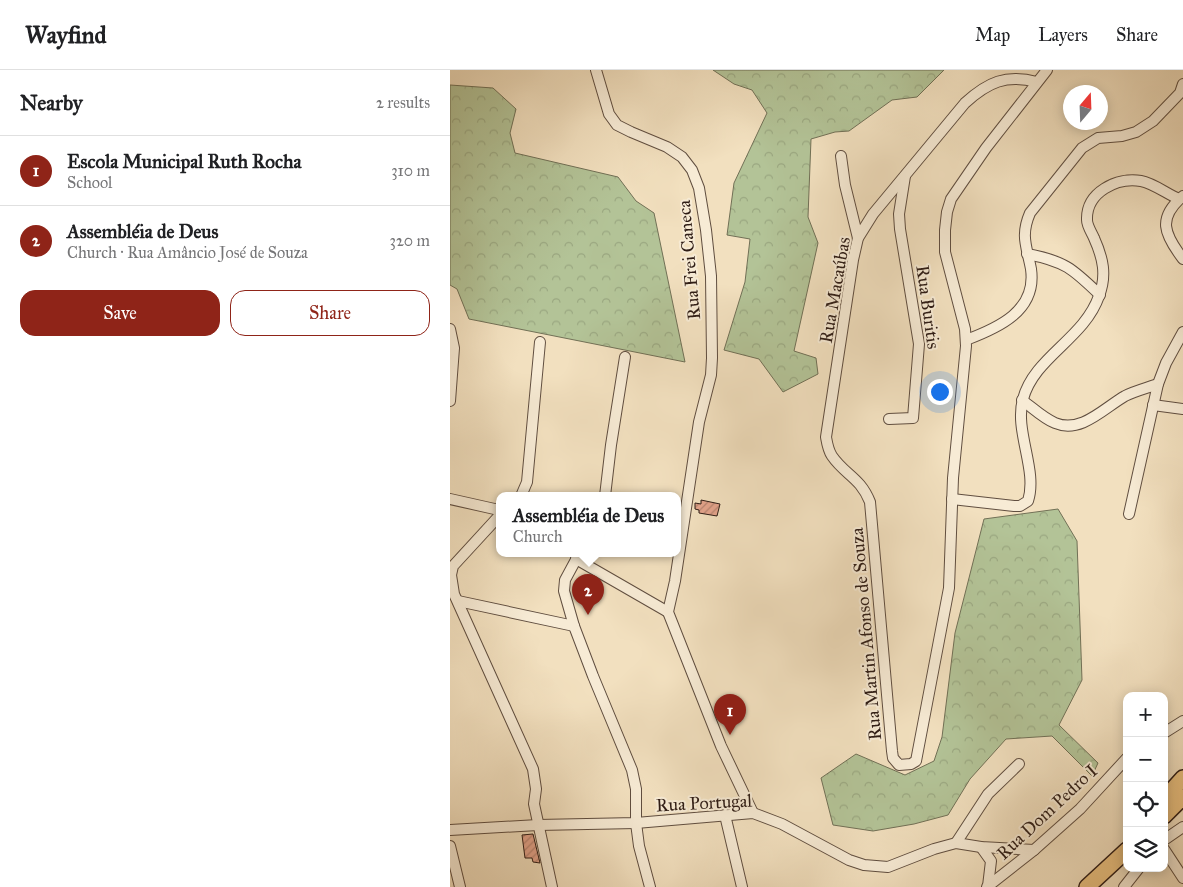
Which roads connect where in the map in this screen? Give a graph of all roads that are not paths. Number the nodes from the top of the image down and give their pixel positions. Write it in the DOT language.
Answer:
graph roads {
  1 [pos="596,70"];
  2 [pos="1047,70"];
  3 [pos="1037,82"];
  4 [pos="1183,84"];
  5 [pos="841,156"];
  6 [pos="905,176"];
  7 [pos="1181,197"];
  8 [pos="858,238"];
  9 [pos="1027,254"];
  10 [pos="1183,259"];
  11 [pos="1100,295"];
  12 [pos="450,329"];
  13 [pos="1183,332"];
  14 [pos="966,340"];
  15 [pos="540,342"];
  16 [pos="625,356"];
  17 [pos="1158,384"];
  18 [pos="1022,400"];
  19 [pos="450,401"];
  20 [pos="1153,405"];
  21 [pos="1183,409"];
  22 [pos="888,419"];
  23 [pos="523,492"];
  24 [pos="605,492"];
  25 [pos="866,493"];
  26 [pos="450,499"];
  27 [pos="952,499"];
  28 [pos="496,509"];
  29 [pos="1129,514"];
  30 [pos="496,519"];
  31 [pos="681,544"];
  32 [pos="577,557"];
  33 [pos="580,557"];
  34 [pos="679,557"];
  35 [pos="458,601"];
  36 [pos="668,612"];
  37 [pos="574,626"];
  38 [pos="1183,721"];
  39 [pos="1168,730"];
  40 [pos="1123,762"];
  41 [pos="1019,764"];
  42 [pos="1183,778"];
  43 [pos="1168,795"];
  44 [pos="1183,797"];
  45 [pos="1168,812"];
  46 [pos="753,813"];
  47 [pos="725,815"];
  48 [pos="636,823"];
  49 [pos="538,825"];
  50 [pos="1183,827"];
  51 [pos="450,830"];
  52 [pos="1168,837"];
  53 [pos="956,843"];
  54 [pos="450,846"];
  55 [pos="981,847"];
  56 [pos="1123,847"];
  57 [pos="1034,850"];
  58 [pos="1123,854"];
  59 [pos="1168,855"];
  60 [pos="1103,871"];
  61 [pos="1136,872"];
  62 [pos="1183,878"];
  63 [pos="460,887"];
  64 [pos="552,887"];
  65 [pos="650,887"];
  66 [pos="742,887"];
  67 [pos="987,887"];
  68 [pos="1087,887"];
  69 [pos="1124,887"];
  1 -- 31 [label="street, Rua Frei Caneca"];
  2 -- 3 [label="street"];
  3 -- 6 [label="street, Rua Macaúbas"];
  3 -- 14 [label="street"];
  4 -- 9 [label="street"];
  5 -- 8 [label="street"];
  6 -- 8 [label="street, Rua Macaúbas"];
  6 -- 22 [label="street, Rua Buritis"];
  7 -- 10 [label="street"];
  7 -- 11 [label="street"];
  8 -- 25 [label="street, Rua Macaúbas"];
  9 -- 11 [label="street"];
  9 -- 14 [label="street"];
  11 -- 18 [label="street"];
  12 -- 19 [label="street"];
  13 -- 17 [label="street"];
  14 -- 27 [label="street"];
  15 -- 23 [label="street"];
  16 -- 24 [label="street"];
  17 -- 18 [label="street"];
  17 -- 20 [label="street"];
  18 -- 27 [label="street"];
  20 -- 21 [label="street"];
  20 -- 29 [label="street"];
  25 -- 27 [label="street, Rua Martin Afonso de Souza"];
  26 -- 28 [label="street"];
  30 -- 35 [label="street"];
  32 -- 37 [label="street"];
  33 -- 36 [label="street"];
  34 -- 36 [label="street, Rua Frei Caneca"];
  35 -- 37 [label="street"];
  35 -- 49 [label="street"];
  36 -- 46 [label="street"];
  37 -- 48 [label="street"];
  38 -- 39 [label="street"];
  40 -- 57 [label="street, Rua Dom Pedro I"];
  41 -- 53 [label="street"];
  42 -- 43 [label="main road"];
  44 -- 45 [label="main road"];
  46 -- 47 [label="street, Rua Portugal"];
  46 -- 53 [label="street, Rua Portugal"];
  47 -- 48 [label="street, Rua Portugal"];
  47 -- 66 [label="street"];
  48 -- 49 [label="street, Rua Portugal"];
  48 -- 65 [label="street"];
  49 -- 51 [label="street, Rua Portugal"];
  49 -- 64 [label="street"];
  50 -- 52 [label="street"];
  53 -- 55 [label="street, Rua Portugal"];
  54 -- 63 [label="street"];
  55 -- 57 [label="street, Rua Portugal"];
  55 -- 67 [label="street"];
  56 -- 60 [label="main road"];
  57 -- 67 [label="street, Rua Dom Pedro I"];
  58 -- 60 [label="main road"];
  59 -- 62 [label="street"];
  60 -- 68 [label="main road"];
  61 -- 69 [label="street"];
}
